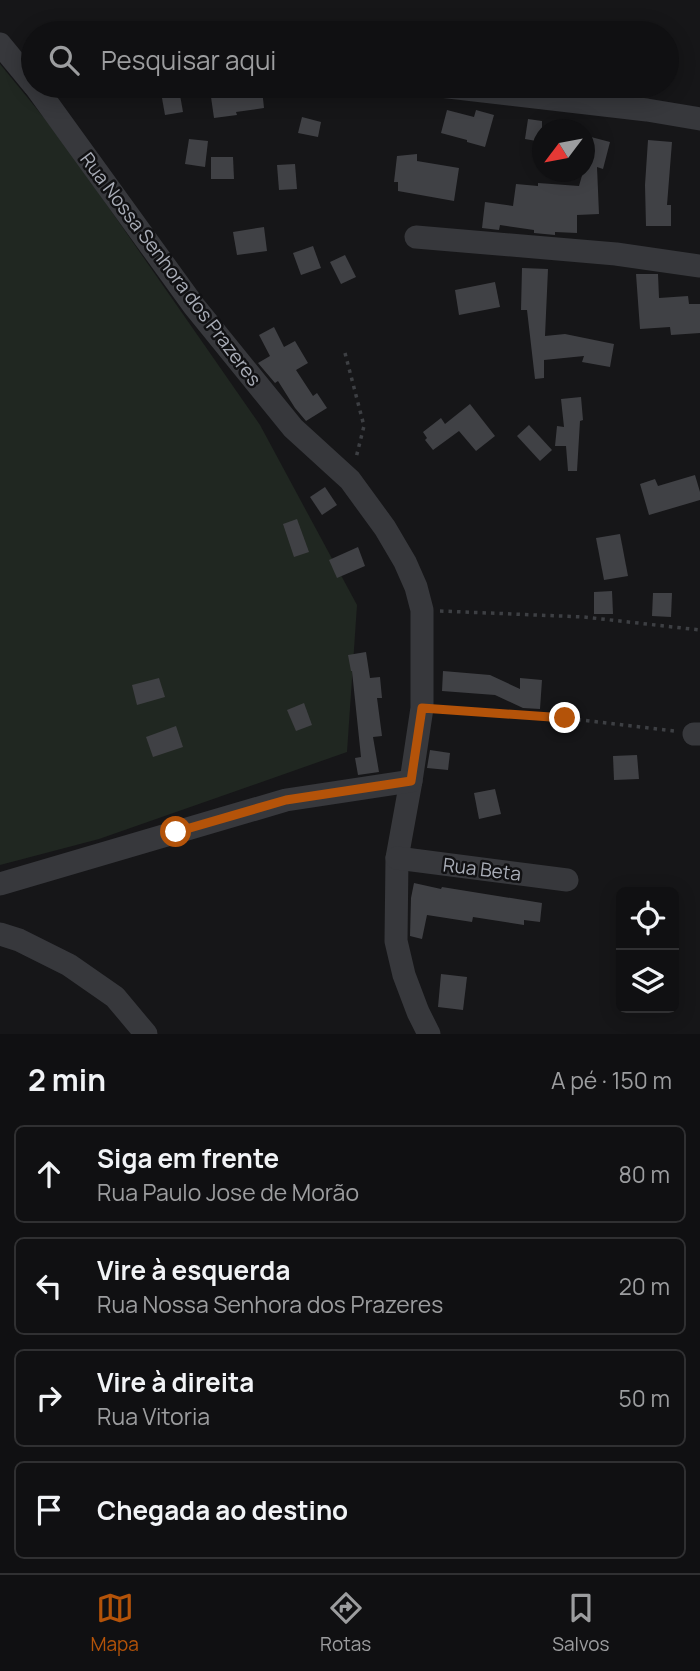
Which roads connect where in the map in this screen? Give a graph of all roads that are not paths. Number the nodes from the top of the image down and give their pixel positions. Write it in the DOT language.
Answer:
graph roads {
  1 [pos="0,44"];
  2 [pos="21,66"];
  3 [pos="48,98"];
  4 [pos="544,98"];
  5 [pos="700,119"];
  6 [pos="416,237"];
  7 [pos="700,267"];
  8 [pos="411,781"];
  9 [pos="397,858"];
  10 [pos="567,880"];
  11 [pos="0,884"];
  12 [pos="0,934"];
  13 [pos="146,1034"];
  14 [pos="429,1034"];
  1 -- 2 [label="street, Rua Nossa Senhora dos Prazeres"];
  3 -- 8 [label="street, Rua Nossa Senhora dos Prazeres"];
  4 -- 5 [label="street"];
  6 -- 7 [label="street"];
  8 -- 9 [label="street, Rua Nossa Senhora dos Prazeres"];
  8 -- 11 [label="street"];
  9 -- 10 [label="street, Rua Beta"];
  9 -- 14 [label="street, Rua Nossa Senhora dos Prazeres"];
  12 -- 13 [label="street"];
}
